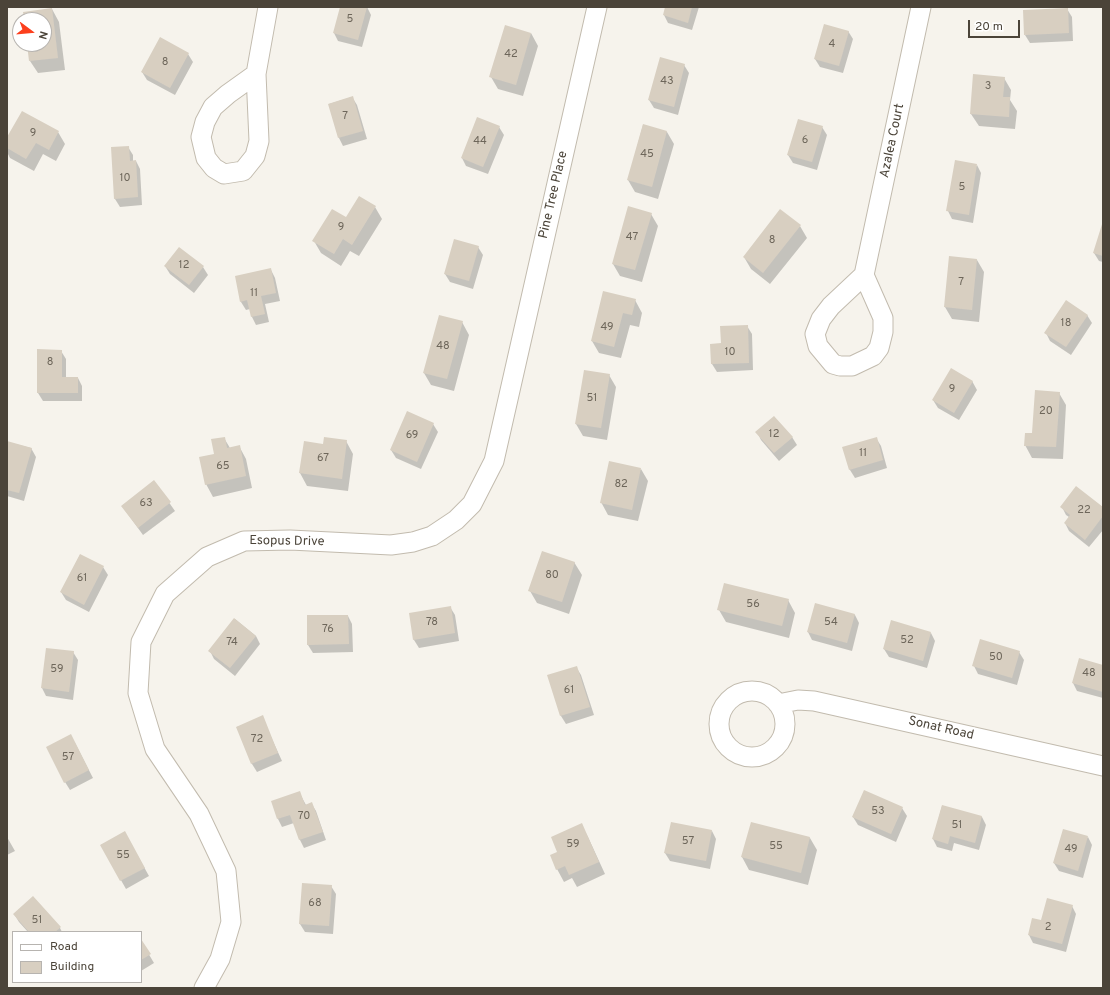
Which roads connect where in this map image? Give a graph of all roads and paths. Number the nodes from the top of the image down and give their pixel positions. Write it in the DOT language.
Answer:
graph roads {
  1 [pos="268,7"];
  2 [pos="597,7"];
  3 [pos="921,7"];
  4 [pos="256,74"];
  5 [pos="864,274"];
  6 [pos="512,383"];
  7 [pos="778,704"];
  8 [pos="1103,766"];
  9 [pos="204,988"];
  1 -- 4 [label="street"];
  2 -- 6 [label="street, Pine Tree Place"];
  3 -- 5 [label="street, Azalea Court"];
  4 -- 4 [label="street"];
  5 -- 5 [label="street"];
  6 -- 9 [label="street, Esopus Drive"];
  7 -- 8 [label="street, Sonat Road"];
}
